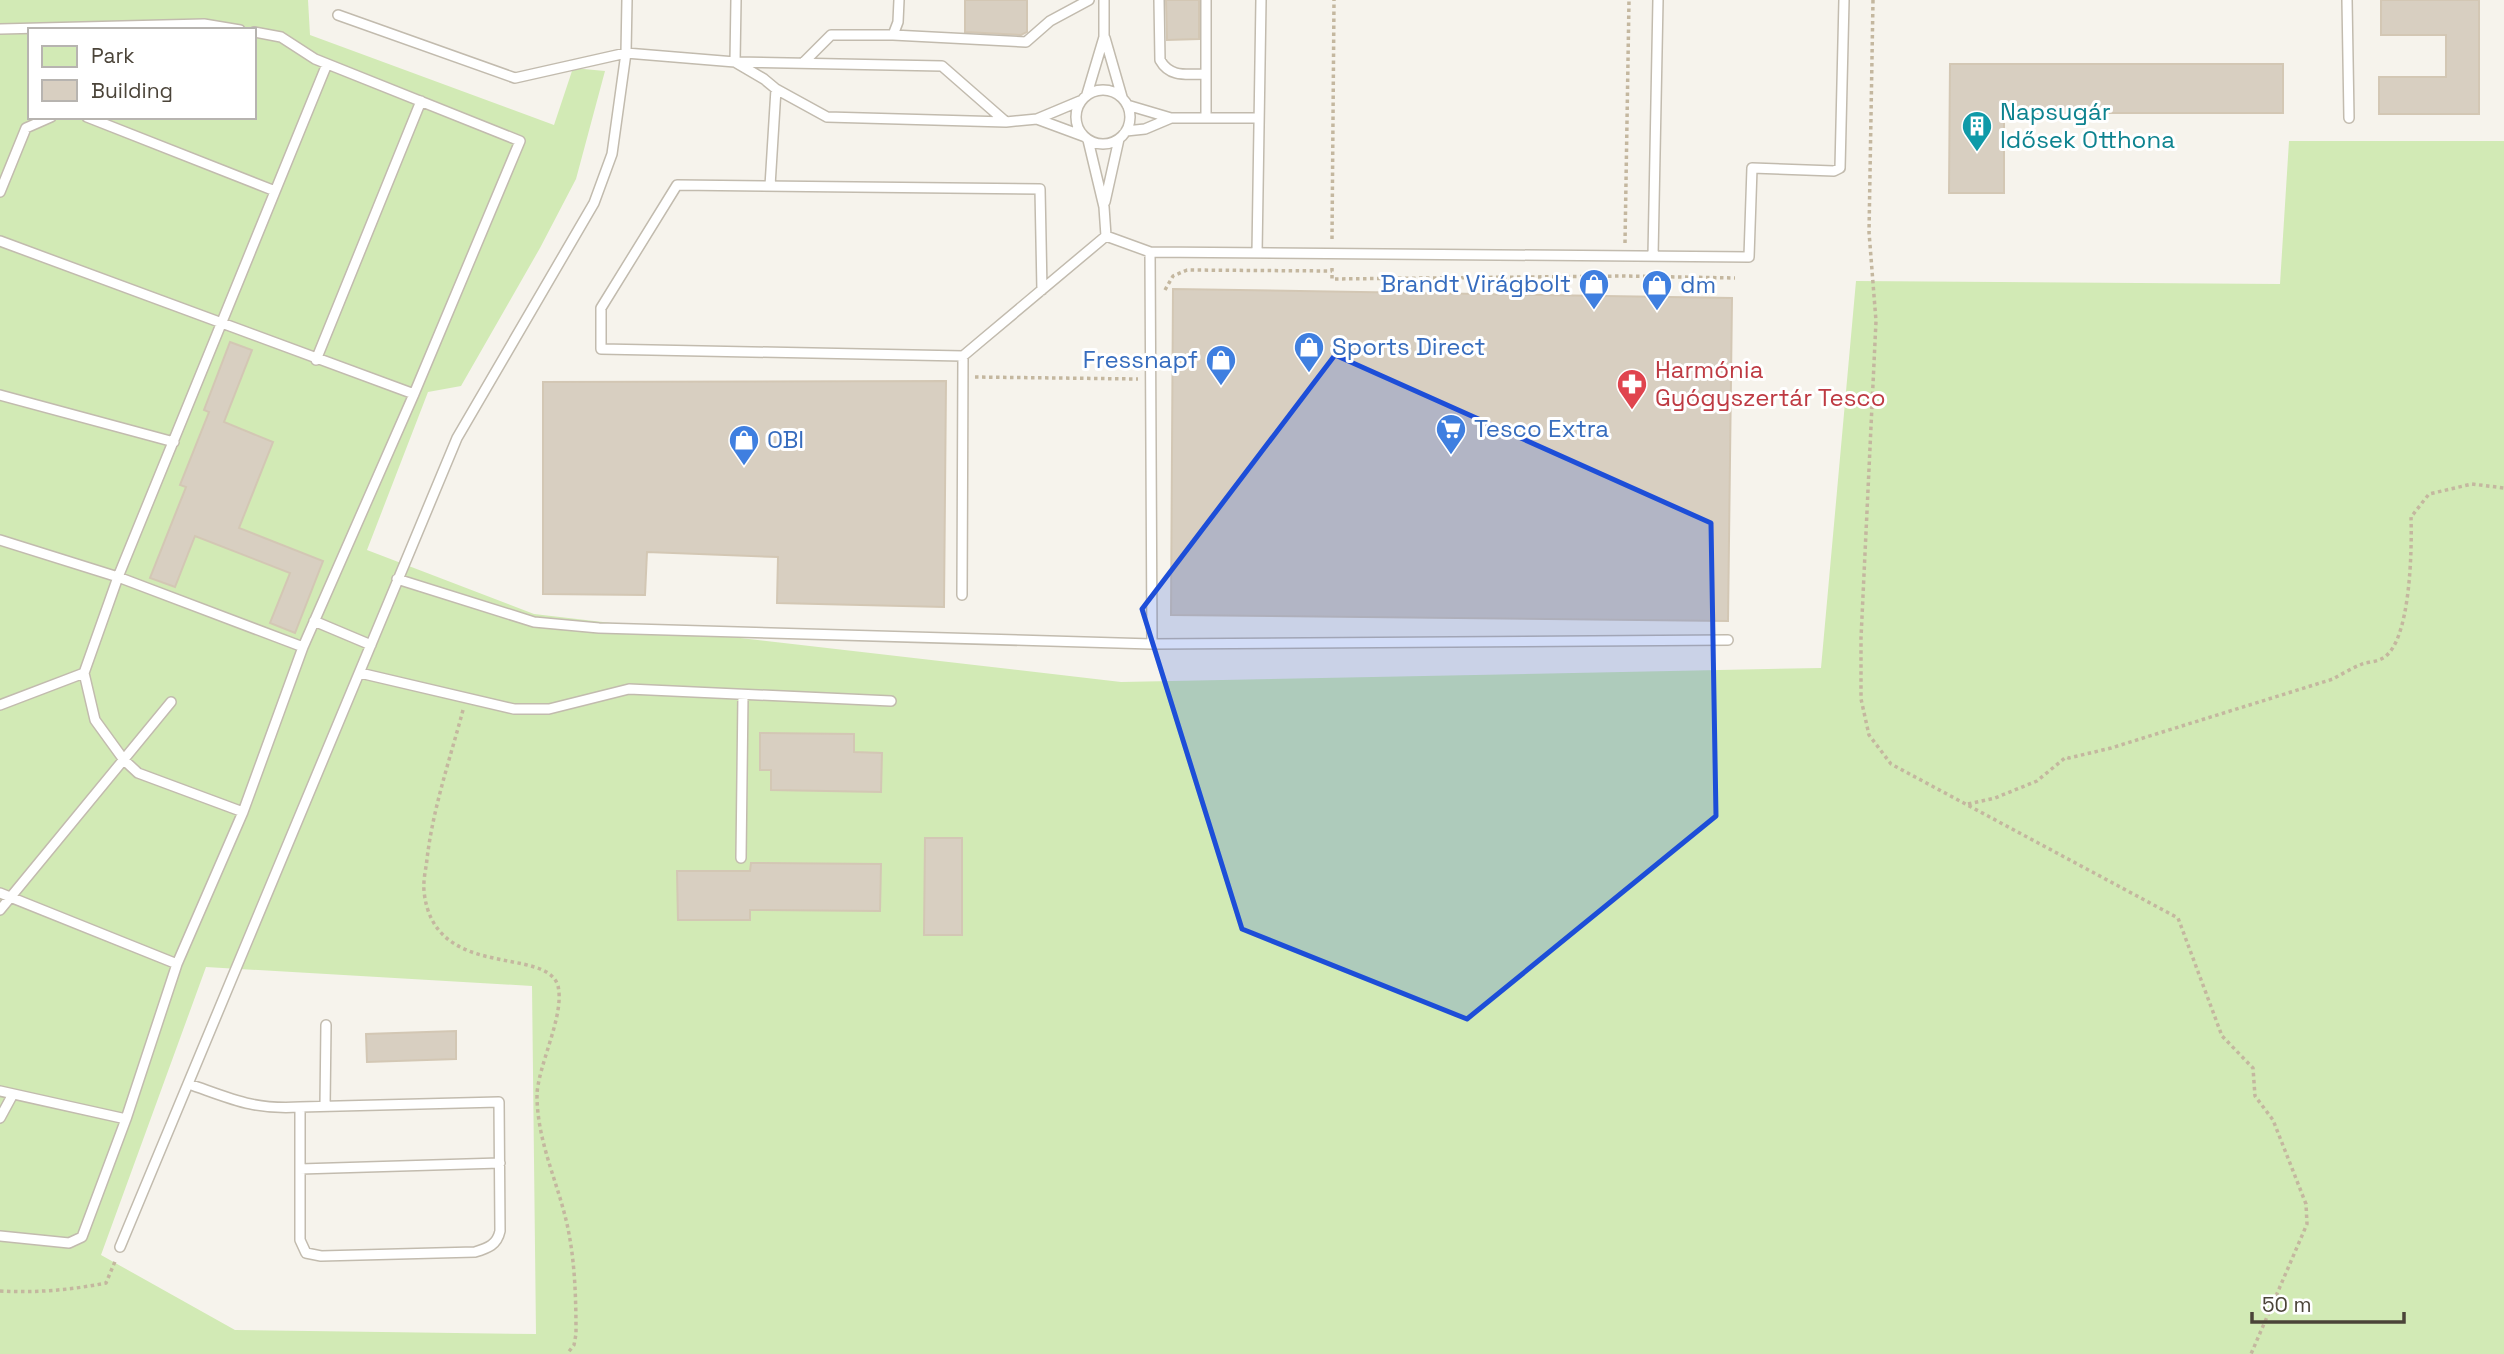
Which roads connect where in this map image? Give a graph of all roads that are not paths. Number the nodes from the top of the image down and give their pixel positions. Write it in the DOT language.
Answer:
graph roads {
  1 [pos="627,0"];
  2 [pos="736,0"];
  3 [pos="899,0"];
  4 [pos="1089,0"];
  5 [pos="1104,0"];
  6 [pos="1159,0"];
  7 [pos="1206,0"];
  8 [pos="1261,0"];
  9 [pos="1658,0"];
  10 [pos="1844,0"];
  11 [pos="2347,0"];
  12 [pos="338,15"];
  13 [pos="28,28"];
  14 [pos="41,28"];
  15 [pos="228,28"];
  16 [pos="0,29"];
  17 [pos="256,32"];
  18 [pos="893,36"];
  19 [pos="1104,37"];
  20 [pos="625,53"];
  21 [pos="735,62"];
  22 [pos="803,63"];
  23 [pos="327,64"];
  24 [pos="1205,74"];
  25 [pos="776,89"];
  26 [pos="1087,93"];
  27 [pos="421,101"];
  28 [pos="1080,101"];
  29 [pos="1125,101"];
  30 [pos="1206,117"];
  31 [pos="1171,118"];
  32 [pos="1259,118"];
  33 [pos="2348,118"];
  34 [pos="46,119"];
  35 [pos="93,119"];
  36 [pos="1037,119"];
  37 [pos="1006,122"];
  38 [pos="1126,131"];
  39 [pos="1086,138"];
  40 [pos="1119,139"];
  41 [pos="770,186"];
  42 [pos="275,191"];
  43 [pos="0,192"];
  44 [pos="1104,207"];
  45 [pos="1106,236"];
  46 [pos="0,241"];
  47 [pos="1150,252"];
  48 [pos="1258,253"];
  49 [pos="1653,256"];
  50 [pos="1042,290"];
  51 [pos="222,324"];
  52 [pos="963,356"];
  53 [pos="316,360"];
  54 [pos="414,394"];
  55 [pos="0,395"];
  56 [pos="174,442"];
  57 [pos="0,540"];
  58 [pos="118,577"];
  59 [pos="397,579"];
  60 [pos="962,595"];
  61 [pos="314,621"];
  62 [pos="1728,640"];
  63 [pos="1152,644"];
  64 [pos="371,645"];
  65 [pos="303,648"];
  66 [pos="84,673"];
  67 [pos="360,673"];
  68 [pos="743,695"];
  69 [pos="171,702"];
  70 [pos="891,702"];
  71 [pos="0,705"];
  72 [pos="124,760"];
  73 [pos="243,812"];
  74 [pos="741,858"];
  75 [pos="0,894"];
  76 [pos="10,898"];
  77 [pos="0,911"];
  78 [pos="177,964"];
  79 [pos="326,1025"];
  80 [pos="188,1084"];
  81 [pos="0,1091"];
  82 [pos="13,1094"];
  83 [pos="325,1106"];
  84 [pos="300,1107"];
  85 [pos="0,1118"];
  86 [pos="126,1119"];
  87 [pos="500,1163"];
  88 [pos="300,1169"];
  89 [pos="0,1236"];
  90 [pos="120,1247"];
  1 -- 20 [label="lane"];
  2 -- 21 [label="lane"];
  3 -- 18 [label="lane"];
  4 -- 18 [label="lane"];
  5 -- 19 [label="lane"];
  6 -- 24 [label="lane"];
  7 -- 24 [label="lane"];
  8 -- 32 [label="lane"];
  9 -- 49 [label="lane"];
  10 -- 49 [label="lane"];
  11 -- 33 [label="lane"];
  12 -- 20 [label="lane"];
  13 -- 16 [label="lane"];
  14 -- 15 [label="lane"];
  17 -- 23 [label="lane"];
  18 -- 22 [label="lane"];
  19 -- 26 [label="lane"];
  19 -- 29 [label="lane"];
  20 -- 21 [label="lane"];
  20 -- 59 [label="lane"];
  21 -- 22 [label="lane"];
  21 -- 25 [label="lane"];
  22 -- 37 [label="lane"];
  23 -- 27 [label="lane"];
  23 -- 42 [label="lane"];
  24 -- 30 [label="lane"];
  25 -- 37 [label="lane"];
  25 -- 41 [label="lane"];
  26 -- 28 [label="lane"];
  26 -- 29 [label="lane"];
  27 -- 53 [label="lane"];
  27 -- 54 [label="lane"];
  28 -- 36 [label="lane"];
  28 -- 39 [label="lane"];
  29 -- 31 [label="lane"];
  29 -- 38 [label="lane"];
  30 -- 31 [label="lane"];
  30 -- 32 [label="lane"];
  31 -- 38 [label="lane"];
  32 -- 48 [label="lane"];
  34 -- 43 [label="lane"];
  35 -- 42 [label="lane"];
  36 -- 37 [label="lane"];
  36 -- 39 [label="lane"];
  38 -- 40 [label="lane"];
  39 -- 40 [label="lane"];
  39 -- 44 [label="lane"];
  40 -- 44 [label="lane"];
  41 -- 50 [label="lane"];
  41 -- 52 [label="lane"];
  42 -- 51 [label="lane"];
  44 -- 45 [label="lane"];
  45 -- 47 [label="lane"];
  45 -- 50 [label="lane"];
  46 -- 51 [label="lane"];
  47 -- 48 [label="lane"];
  47 -- 63 [label="lane"];
  48 -- 49 [label="lane"];
  50 -- 52 [label="lane"];
  51 -- 53 [label="lane"];
  51 -- 56 [label="lane"];
  52 -- 60 [label="lane"];
  53 -- 54 [label="lane"];
  54 -- 61 [label="lane"];
  55 -- 56 [label="lane"];
  56 -- 58 [label="lane"];
  57 -- 58 [label="lane"];
  58 -- 65 [label="lane"];
  58 -- 66 [label="lane"];
  59 -- 63 [label="lane"];
  59 -- 64 [label="lane"];
  61 -- 64 [label="lane"];
  61 -- 65 [label="lane"];
  62 -- 63 [label="lane"];
  64 -- 67 [label="lane"];
  65 -- 73 [label="lane"];
  66 -- 71 [label="lane"];
  66 -- 72 [label="lane"];
  67 -- 68 [label="lane"];
  67 -- 80 [label="lane"];
  68 -- 70 [label="lane"];
  68 -- 74 [label="lane"];
  69 -- 72 [label="lane"];
  72 -- 73 [label="lane"];
  72 -- 76 [label="lane"];
  73 -- 78 [label="lane"];
  75 -- 76 [label="lane"];
  76 -- 77 [label="lane"];
  76 -- 78 [label="lane"];
  78 -- 86 [label="lane"];
  79 -- 83 [label="lane"];
  80 -- 84 [label="lane"];
  80 -- 90 [label="lane"];
  81 -- 82 [label="lane"];
  82 -- 85 [label="lane"];
  82 -- 86 [label="lane"];
  83 -- 84 [label="lane"];
  83 -- 87 [label="lane"];
  84 -- 88 [label="lane"];
  86 -- 89 [label="lane"];
  87 -- 88 [label="lane"];
  87 -- 88 [label="lane"];
}
